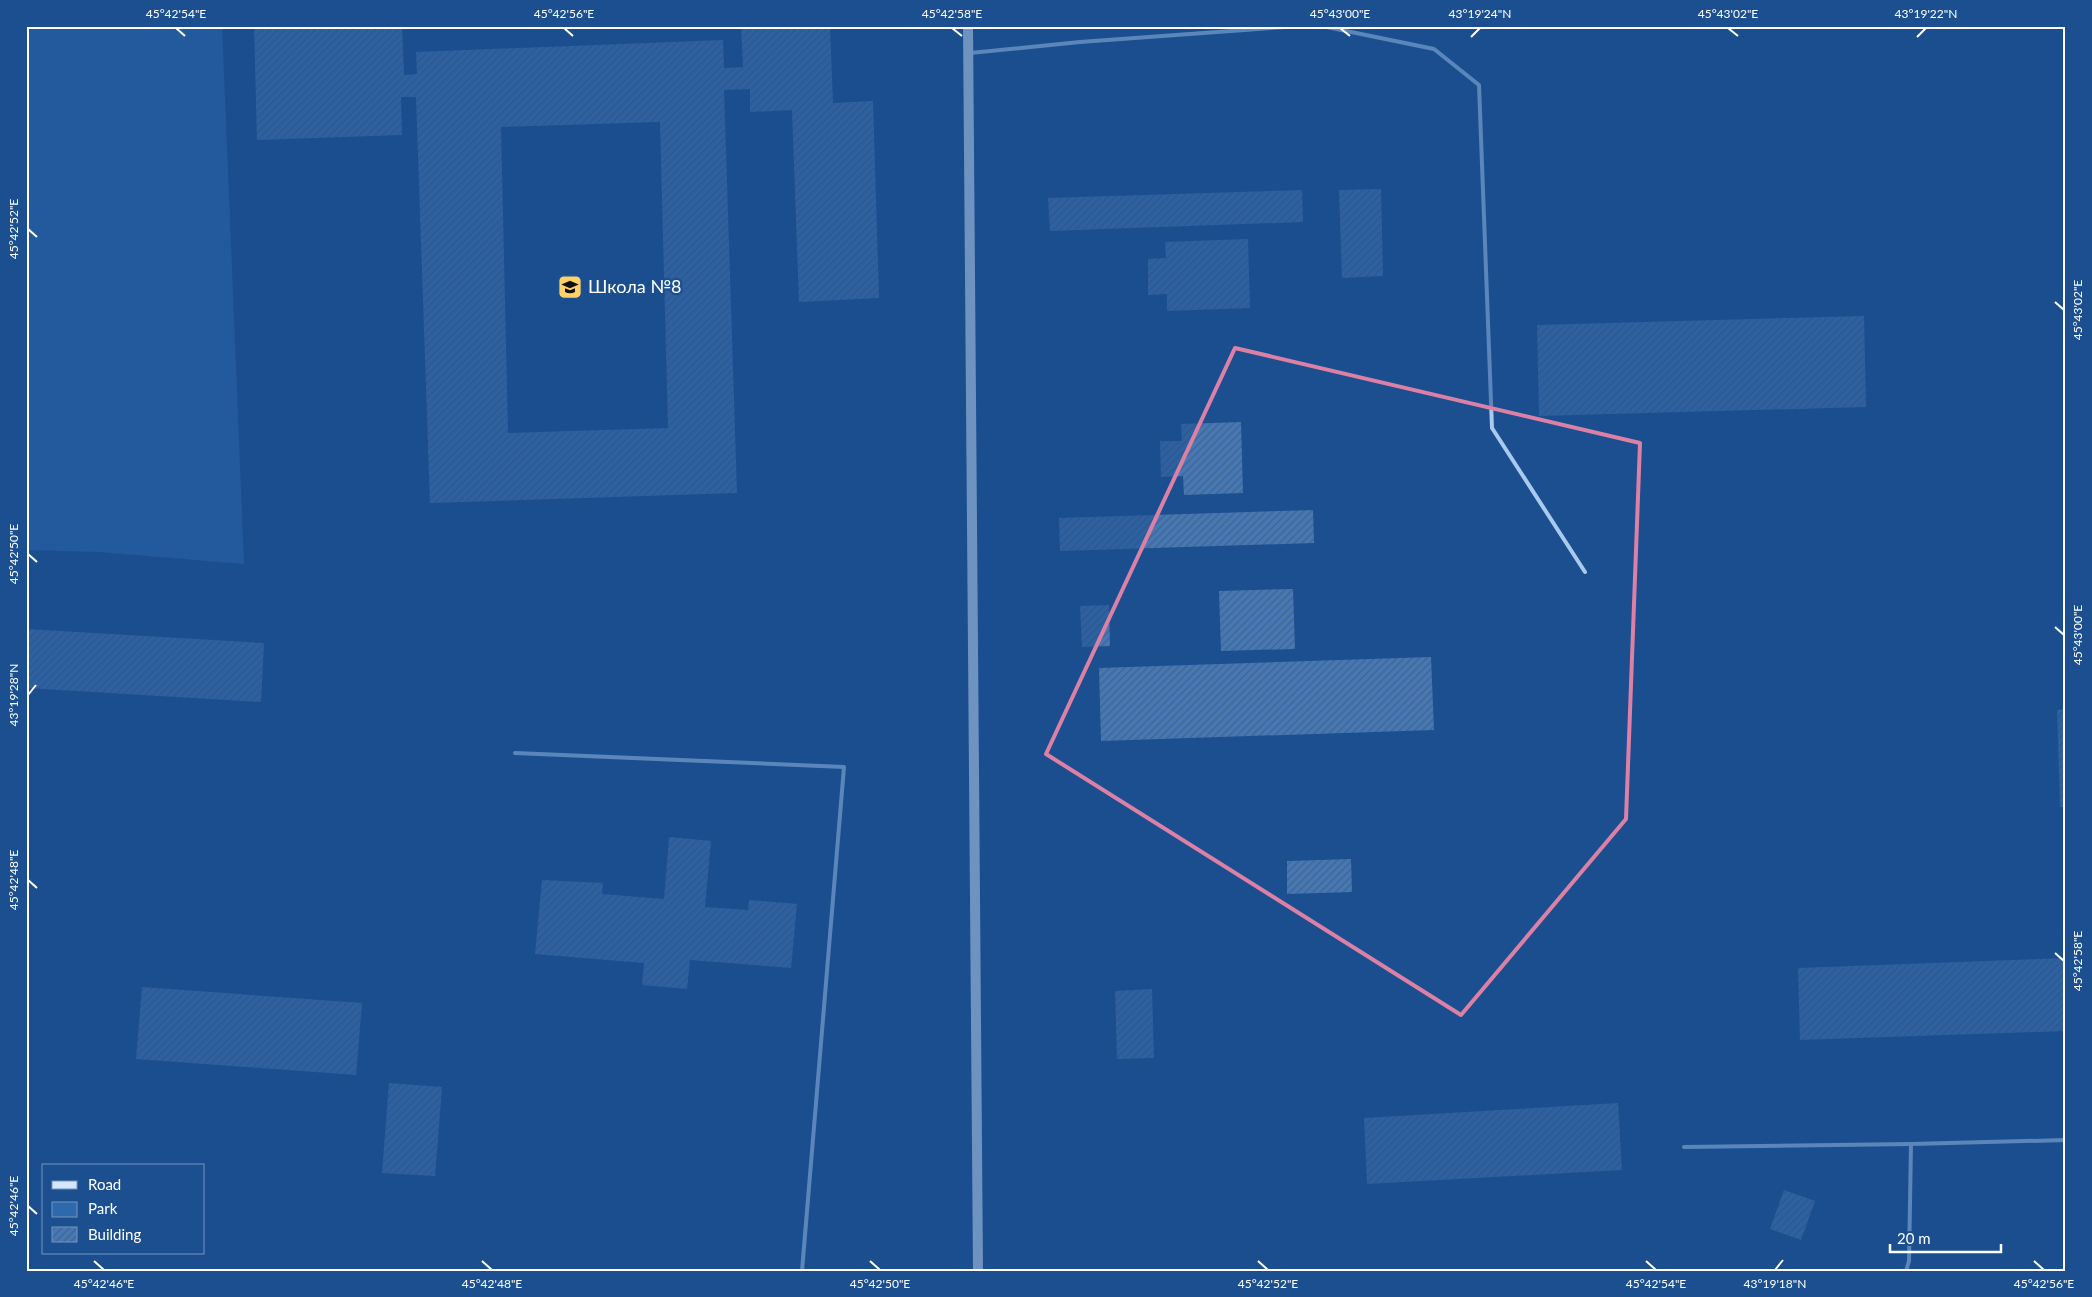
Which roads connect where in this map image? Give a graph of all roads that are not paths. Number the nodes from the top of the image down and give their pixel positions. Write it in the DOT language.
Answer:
graph roads {
  1 [pos="968,26"];
  2 [pos="1299,26"];
  3 [pos="1322,26"];
  4 [pos="968,53"];
  5 [pos="1585,572"];
  6 [pos="515,753"];
  7 [pos="2066,1140"];
  8 [pos="1911,1144"];
  9 [pos="1684,1147"];
  10 [pos="802,1271"];
  11 [pos="978,1271"];
  12 [pos="1906,1271"];
  1 -- 4 [label="street"];
  2 -- 4 [label="lane"];
  3 -- 5 [label="lane"];
  4 -- 11 [label="street"];
  6 -- 10 [label="lane"];
  7 -- 8 [label="lane"];
  8 -- 9 [label="lane"];
  8 -- 12 [label="lane"];
}
